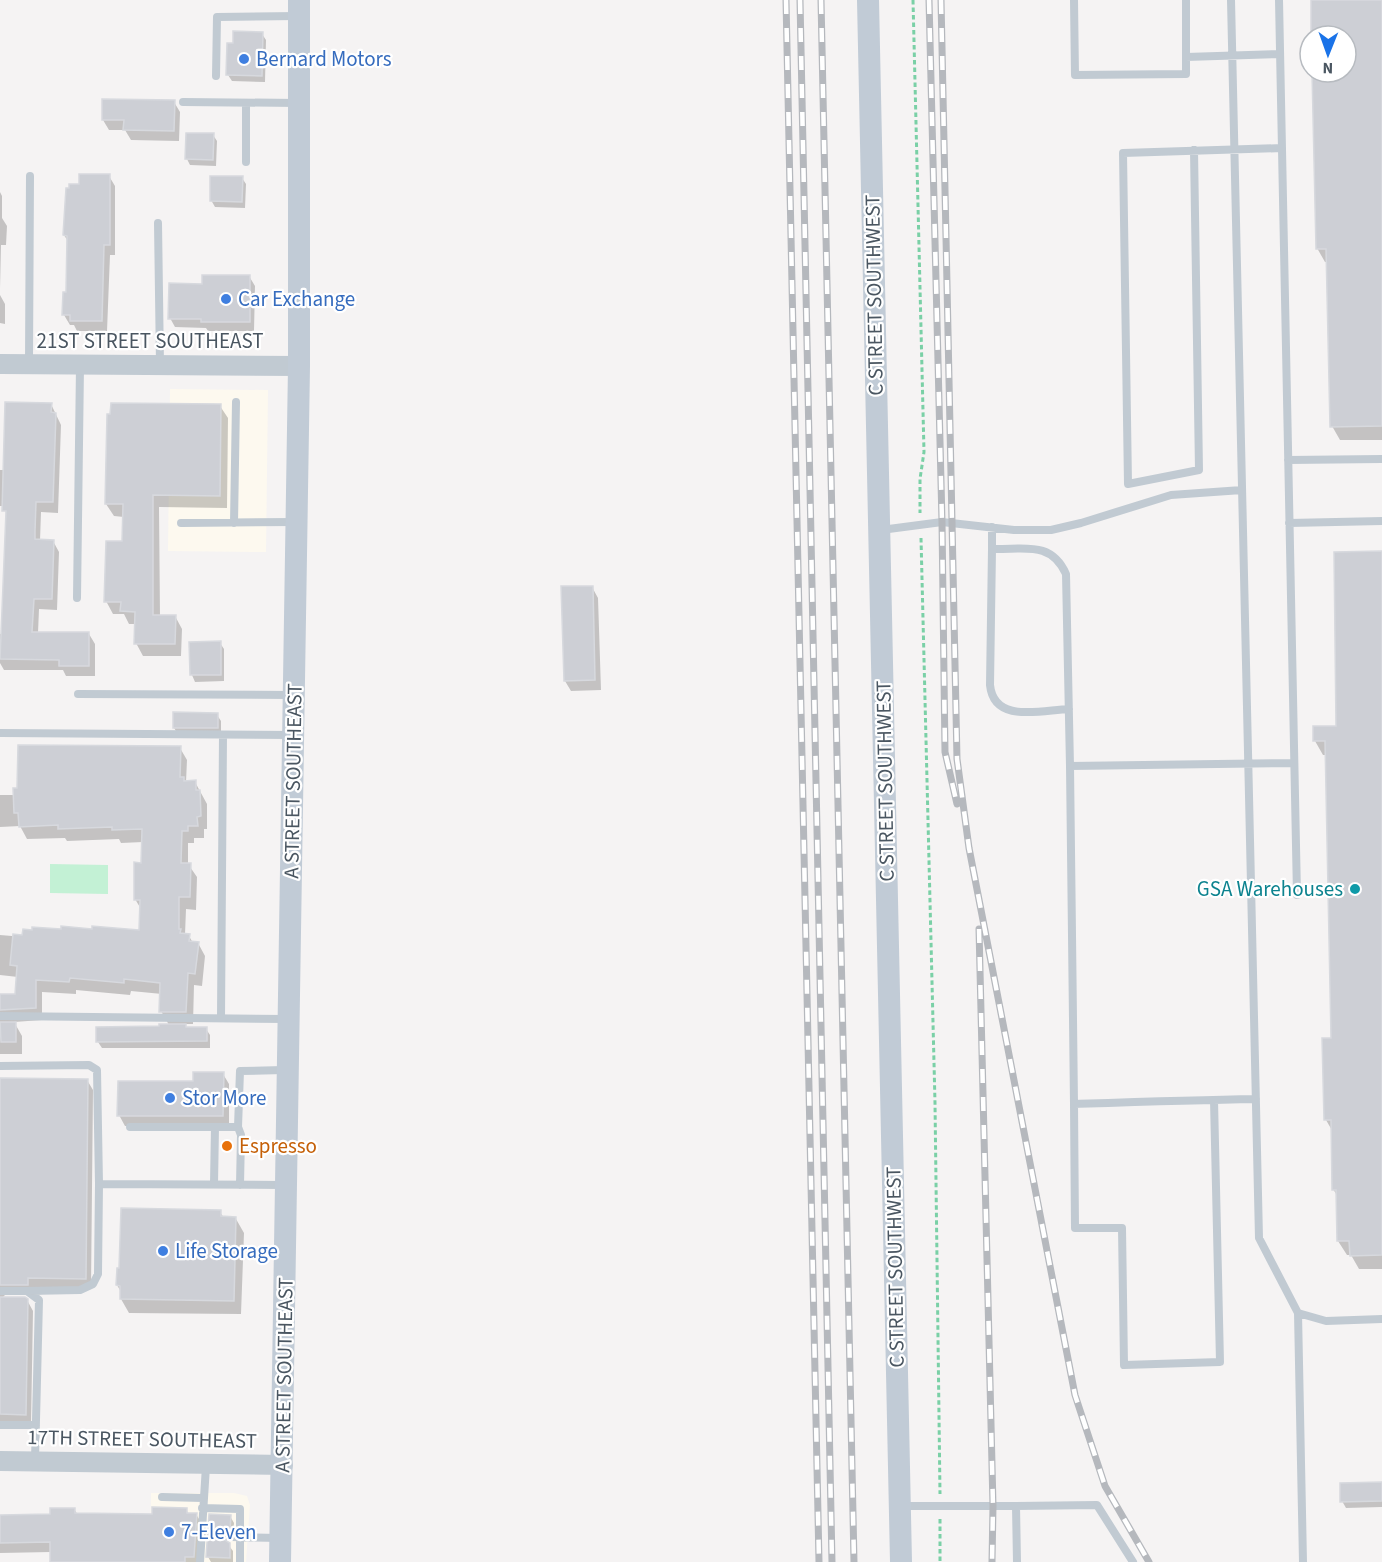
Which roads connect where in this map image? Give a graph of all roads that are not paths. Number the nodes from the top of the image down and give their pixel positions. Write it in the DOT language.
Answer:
graph roads {
  1 [pos="868,0"];
  2 [pos="1074,0"];
  3 [pos="1186,0"];
  4 [pos="1231,0"];
  5 [pos="1279,0"];
  6 [pos="299,8"];
  7 [pos="1280,54"];
  8 [pos="1186,57"];
  9 [pos="1232,57"];
  10 [pos="216,76"];
  11 [pos="183,102"];
  12 [pos="246,103"];
  13 [pos="299,103"];
  14 [pos="1282,148"];
  15 [pos="1234,149"];
  16 [pos="1194,150"];
  17 [pos="246,162"];
  18 [pos="30,176"];
  19 [pos="158,223"];
  20 [pos="0,364"];
  21 [pos="29,364"];
  22 [pos="80,364"];
  23 [pos="160,365"];
  24 [pos="299,366"];
  25 [pos="236,402"];
  26 [pos="1382,459"];
  27 [pos="1288,460"];
  28 [pos="1242,490"];
  29 [pos="1382,521"];
  30 [pos="296,522"];
  31 [pos="181,523"];
  32 [pos="234,523"];
  33 [pos="1289,523"];
  34 [pos="992,527"];
  35 [pos="879,530"];
  36 [pos="992,549"];
  37 [pos="77,598"];
  38 [pos="78,694"];
  39 [pos="294,695"];
  40 [pos="1069,709"];
  41 [pos="0,733"];
  42 [pos="223,735"];
  43 [pos="294,735"];
  44 [pos="1294,763"];
  45 [pos="1248,764"];
  46 [pos="1070,766"];
  47 [pos="1297,895"];
  48 [pos="0,1016"];
  49 [pos="220,1018"];
  50 [pos="289,1019"];
  51 [pos="0,1066"];
  52 [pos="289,1070"];
  53 [pos="1256,1099"];
  54 [pos="1214,1100"];
  55 [pos="1074,1104"];
  56 [pos="130,1127"];
  57 [pos="215,1127"];
  58 [pos="238,1127"];
  59 [pos="99,1184"];
  60 [pos="214,1185"];
  61 [pos="240,1185"];
  62 [pos="287,1185"];
  63 [pos="0,1290"];
  64 [pos="27,1291"];
  65 [pos="1298,1313"];
  66 [pos="1382,1319"];
  67 [pos="0,1425"];
  68 [pos="36,1425"];
  69 [pos="0,1461"];
  70 [pos="35,1462"];
  71 [pos="206,1465"];
  72 [pos="283,1465"];
  73 [pos="162,1497"];
  74 [pos="203,1498"];
  75 [pos="900,1506"];
  76 [pos="1016,1506"];
  77 [pos="202,1508"];
  78 [pos="230,1537"];
  79 [pos="240,1537"];
  80 [pos="281,1539"];
  81 [pos="200,1562"];
  82 [pos="240,1562"];
  83 [pos="280,1562"];
  84 [pos="901,1562"];
  85 [pos="1017,1562"];
  86 [pos="1133,1562"];
  87 [pos="1303,1562"];
  1 -- 35 [label="main road, C STREET SOUTHWEST"];
  2 -- 8 [label="lane"];
  3 -- 8 [label="lane"];
  4 -- 9 [label="lane"];
  5 -- 7 [label="lane"];
  6 -- 10 [label="lane"];
  6 -- 13 [label="main road, A STREET SOUTHEAST"];
  7 -- 9 [label="lane"];
  7 -- 14 [label="lane"];
  8 -- 9 [label="lane"];
  9 -- 15 [label="lane"];
  11 -- 12 [label="lane"];
  12 -- 13 [label="lane"];
  12 -- 17 [label="lane"];
  13 -- 24 [label="main road, A STREET SOUTHEAST"];
  14 -- 15 [label="lane"];
  14 -- 27 [label="lane"];
  15 -- 16 [label="lane"];
  15 -- 28 [label="lane"];
  16 -- 16 [label="lane"];
  18 -- 21 [label="lane"];
  19 -- 23 [label="lane"];
  20 -- 21 [label="street, 21ST STREET SOUTHEAST"];
  21 -- 22 [label="street, 21ST STREET SOUTHEAST"];
  22 -- 23 [label="street, 21ST STREET SOUTHEAST"];
  22 -- 37 [label="lane"];
  23 -- 24 [label="street, 21ST STREET SOUTHEAST"];
  24 -- 30 [label="main road, A STREET SOUTHEAST"];
  25 -- 32 [label="lane"];
  26 -- 27 [label="lane"];
  27 -- 33 [label="lane"];
  28 -- 34 [label="lane"];
  28 -- 45 [label="lane"];
  29 -- 33 [label="lane"];
  30 -- 32 [label="lane"];
  30 -- 39 [label="main road, A STREET SOUTHEAST"];
  31 -- 32 [label="lane"];
  33 -- 44 [label="lane"];
  34 -- 35 [label="lane"];
  34 -- 36 [label="lane"];
  35 -- 75 [label="main road, C STREET SOUTHWEST"];
  36 -- 40 [label="lane"];
  36 -- 40 [label="lane"];
  38 -- 39 [label="lane"];
  39 -- 43 [label="main road, A STREET SOUTHEAST"];
  40 -- 46 [label="lane"];
  41 -- 42 [label="lane"];
  42 -- 43 [label="lane"];
  42 -- 49 [label="lane"];
  43 -- 50 [label="main road, A STREET SOUTHEAST"];
  44 -- 45 [label="lane"];
  44 -- 47 [label="lane"];
  45 -- 46 [label="lane"];
  45 -- 53 [label="lane"];
  46 -- 55 [label="lane"];
  48 -- 49 [label="lane"];
  49 -- 50 [label="lane"];
  50 -- 52 [label="main road, A STREET SOUTHEAST"];
  51 -- 59 [label="lane"];
  52 -- 58 [label="lane"];
  52 -- 62 [label="main road, A STREET SOUTHEAST"];
  53 -- 54 [label="lane"];
  53 -- 65 [label="lane"];
  54 -- 55 [label="lane"];
  54 -- 55 [label="lane"];
  56 -- 57 [label="lane"];
  57 -- 58 [label="lane"];
  57 -- 60 [label="lane"];
  58 -- 61 [label="lane"];
  59 -- 60 [label="lane"];
  59 -- 64 [label="lane"];
  60 -- 61 [label="lane"];
  61 -- 62 [label="lane"];
  62 -- 72 [label="main road, A STREET SOUTHEAST"];
  63 -- 64 [label="lane"];
  64 -- 68 [label="lane"];
  65 -- 66 [label="lane"];
  65 -- 87 [label="lane"];
  67 -- 68 [label="lane"];
  68 -- 70 [label="lane"];
  69 -- 70 [label="street, 17TH STREET SOUTHEAST"];
  70 -- 71 [label="street, 17TH STREET SOUTHEAST"];
  71 -- 72 [label="street, 17TH STREET SOUTHEAST"];
  71 -- 74 [label="lane"];
  72 -- 80 [label="main road, A STREET SOUTHEAST"];
  73 -- 74 [label="lane"];
  74 -- 77 [label="lane"];
  75 -- 76 [label="lane"];
  75 -- 84 [label="main road, C STREET SOUTHWEST"];
  76 -- 85 [label="lane"];
  76 -- 86 [label="lane"];
  77 -- 79 [label="lane"];
  77 -- 81 [label="lane"];
  78 -- 79 [label="lane"];
  79 -- 80 [label="lane"];
  79 -- 82 [label="lane"];
  80 -- 83 [label="main road, A STREET SOUTHEAST"];
}
